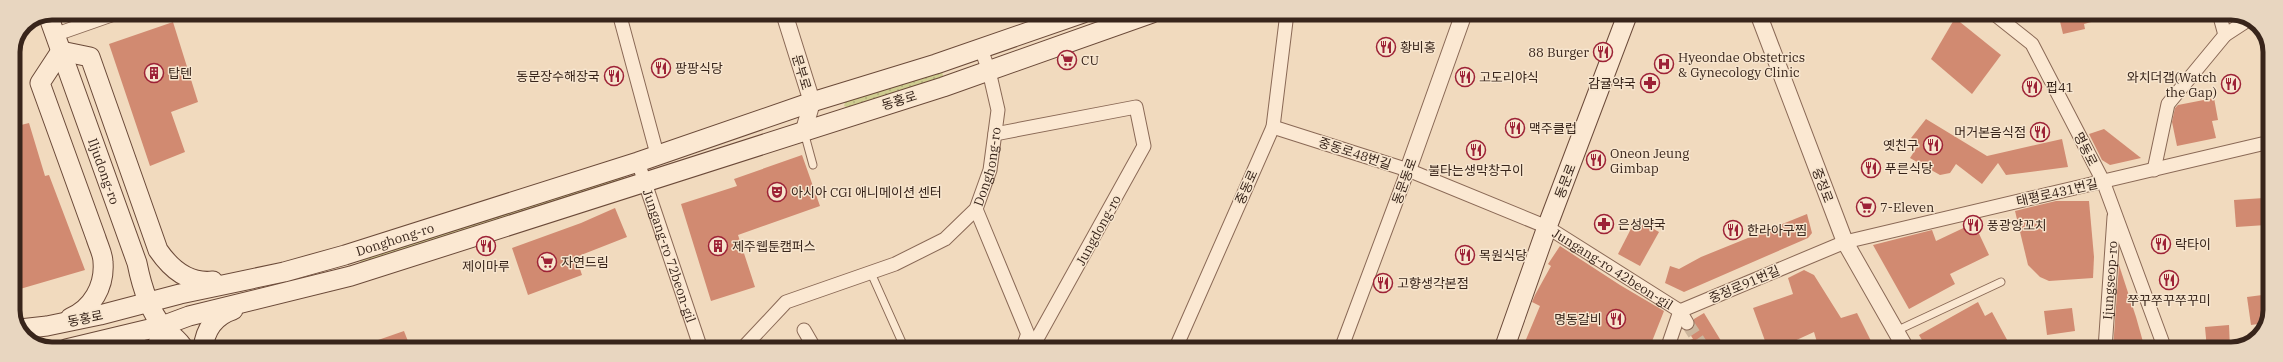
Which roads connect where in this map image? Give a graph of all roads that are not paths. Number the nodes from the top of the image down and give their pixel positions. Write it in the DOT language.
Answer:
graph roads {
  1 [pos="50,20"];
  2 [pos="103,20"];
  3 [pos="621,20"];
  4 [pos="786,20"];
  5 [pos="1063,20"];
  6 [pos="1132,20"];
  7 [pos="1286,20"];
  8 [pos="1462,20"];
  9 [pos="1625,20"];
  10 [pos="1761,20"];
  11 [pos="2002,20"];
  12 [pos="2221,20"];
  13 [pos="2244,23"];
  14 [pos="2225,35"];
  15 [pos="59,42"];
  16 [pos="981,49"];
  17 [pos="989,71"];
  18 [pos="812,102"];
  19 [pos="1273,127"];
  20 [pos="804,130"];
  21 [pos="995,134"];
  22 [pos="2263,144"];
  23 [pos="657,154"];
  24 [pos="638,162"];
  25 [pos="813,164"];
  26 [pos="1408,170"];
  27 [pos="2154,170"];
  28 [pos="2103,181"];
  29 [pos="644,182"];
  30 [pos="976,209"];
  31 [pos="2114,212"];
  32 [pos="1547,227"];
  33 [pos="1845,242"];
  34 [pos="284,272"];
  35 [pos="871,273"];
  36 [pos="2001,282"];
  37 [pos="289,292"];
  38 [pos="150,303"];
  39 [pos="1680,311"];
  40 [pos="1687,323"];
  41 [pos="47,326"];
  42 [pos="162,326"];
  43 [pos="25,328"];
  44 [pos="1027,328"];
  45 [pos="804,330"];
  46 [pos="1896,331"];
  47 [pos="95,342"];
  48 [pos="159,342"];
  49 [pos="180,342"];
  50 [pos="205,342"];
  51 [pos="699,342"];
  52 [pos="749,342"];
  53 [pos="811,342"];
  54 [pos="902,342"];
  55 [pos="1022,342"];
  56 [pos="1032,342"];
  57 [pos="1037,342"];
  58 [pos="1180,342"];
  59 [pos="1344,342"];
  60 [pos="1506,342"];
  61 [pos="1669,342"];
  62 [pos="1902,342"];
  63 [pos="2105,342"];
  64 [pos="2162,342"];
  1 -- 15 [label="main road, Iljudong-ro"];
  2 -- 15 [label="street"];
  3 -- 23 [label="street"];
  4 -- 18 [label="street, 문부로"];
  5 -- 16 [label="main road, 동홍로"];
  6 -- 17 [label="main road, 동홍로"];
  7 -- 19 [label="street, 중동로"];
  8 -- 26 [label="street, 동문동로"];
  9 -- 32 [label="main road, 동문로"];
  10 -- 33 [label="street, 중정로"];
  11 -- 28 [label="street, 명동로"];
  12 -- 14 [label="street"];
  13 -- 14 [label="street"];
  14 -- 27 [label="street"];
  15 -- 34 [label="main road"];
  15 -- 38 [label="main road, Iljudong-ro"];
  15 -- 41 [label="main road"];
  16 -- 17 [label="street, Donghong-ro"];
  16 -- 18 [label="main road, 동홍로"];
  17 -- 20 [label="main road, 동홍로"];
  17 -- 21 [label="street, Donghong-ro"];
  18 -- 20 [label="street, 문부로"];
  18 -- 23 [label="main road, 동홍로"];
  19 -- 26 [label="street, 중동로48번길"];
  19 -- 58 [label="street, 중동로"];
  20 -- 25 [label="lane"];
  20 -- 29 [label="main road, 동홍로"];
  21 -- 30 [label="street, Donghong-ro"];
  21 -- 57 [label="street, Jungdong-ro"];
  22 -- 27 [label="street, 태평로431번길"];
  23 -- 24 [label="main road, 동홍로"];
  24 -- 29 [label="street, Jungang-ro 72beon-gil"];
  24 -- 34 [label="main road, Donghong-ro"];
  26 -- 32 [label="street, 중동로48번길"];
  26 -- 59 [label="street, 동문동로"];
  27 -- 28 [label="street, 태평로431번길"];
  28 -- 31 [label="street, 명동로"];
  28 -- 33 [label="street, 태평로431번길"];
  29 -- 37 [label="main road, Donghong-ro"];
  29 -- 51 [label="street, Jungang-ro 72beon-gil"];
  30 -- 35 [label="street, Donghong-ro"];
  30 -- 44 [label="street"];
  31 -- 63 [label="street, Ijungseop-ro"];
  31 -- 64 [label="street, 명동로"];
  32 -- 39 [label="street, Jungang-ro 42beon-gil"];
  32 -- 60 [label="main road, 동문로"];
  33 -- 39 [label="street, 중정로91번길"];
  33 -- 46 [label="street, 중정로"];
  34 -- 38 [label="main road, Donghong-ro"];
  35 -- 52 [label="street, Donghong-ro"];
  35 -- 54 [label="lane"];
  36 -- 46 [label="lane"];
  37 -- 42 [label="main road, Donghong-ro"];
  37 -- 50 [label="main road"];
  38 -- 41 [label="main road, 동홍로"];
  38 -- 42 [label="main road, Iljudong-ro"];
  39 -- 40 [label="street"];
  39 -- 61 [label="street"];
  41 -- 43 [label="main road, 동홍로"];
  42 -- 47 [label="main road, 동홍로"];
  42 -- 48 [label="main road"];
  42 -- 49 [label="main road, Iljudong-ro"];
  44 -- 55 [label="lane"];
  44 -- 56 [label="street"];
  45 -- 53 [label="street"];
  46 -- 62 [label="street, 중정로"];
}
